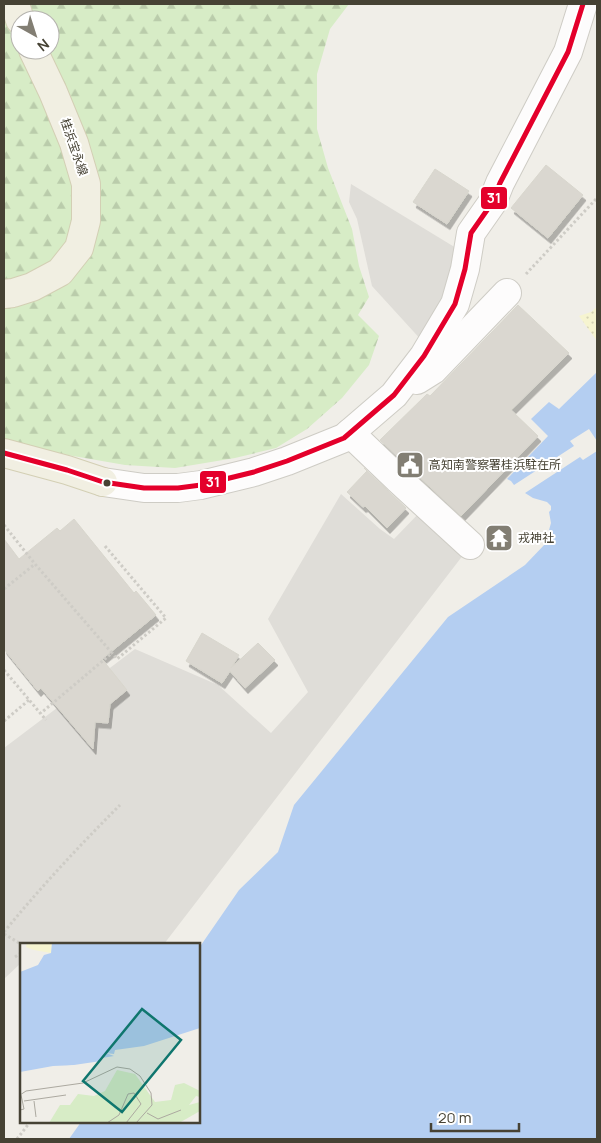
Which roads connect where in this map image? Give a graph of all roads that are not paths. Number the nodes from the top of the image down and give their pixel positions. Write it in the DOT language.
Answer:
graph roads {
  1 [pos="583,4"];
  2 [pos="38,60"];
  3 [pos="507,293"];
  4 [pos="4,294"];
  5 [pos="394,395"];
  6 [pos="348,436"];
  7 [pos="4,453"];
  8 [pos="103,482"];
  9 [pos="470,545"];
  1 -- 5 [label="street"];
  2 -- 4 [label="main road, 桂浜宝永線"];
  3 -- 5 [label="street"];
  5 -- 6 [label="street"];
  6 -- 8 [label="street"];
  6 -- 9 [label="street"];
  7 -- 8 [label="main road"];
}
